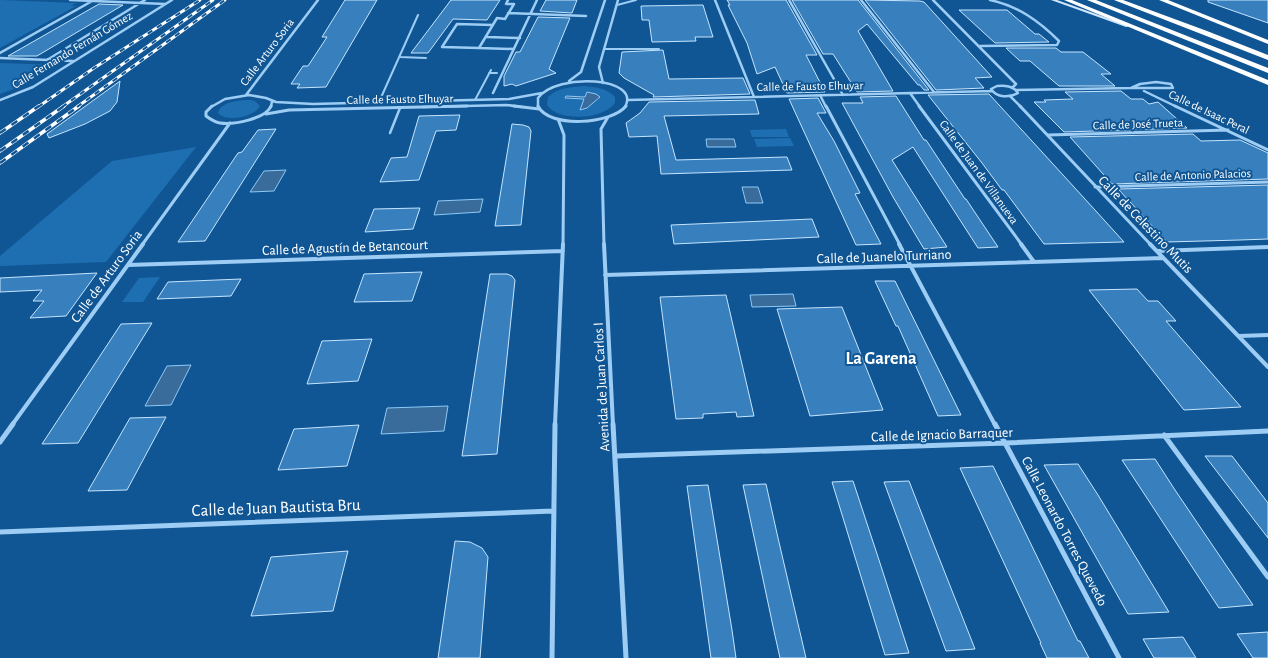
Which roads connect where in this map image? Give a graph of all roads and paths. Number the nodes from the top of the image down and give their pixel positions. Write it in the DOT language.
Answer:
graph roads {
  1 [pos="70,0"];
  2 [pos="93,0"];
  3 [pos="145,0"];
  4 [pos="172,0"];
  5 [pos="318,0"];
  6 [pos="508,0"];
  7 [pos="537,0"];
  8 [pos="605,0"];
  9 [pos="618,0"];
  10 [pos="636,0"];
  11 [pos="715,0"];
  12 [pos="789,0"];
  13 [pos="861,0"];
  14 [pos="933,0"];
  15 [pos="990,0"];
  16 [pos="1053,0"];
  17 [pos="1067,0"];
  18 [pos="1090,0"];
  19 [pos="1118,0"];
  20 [pos="1153,0"];
  21 [pos="1162,0"];
  22 [pos="140,3"];
  23 [pos="166,4"];
  24 [pos="617,5"];
  25 [pos="508,14"];
  26 [pos="530,14"];
  27 [pos="418,15"];
  28 [pos="586,16"];
  29 [pos="493,25"];
  30 [pos="1235,29"];
  31 [pos="486,37"];
  32 [pos="520,38"];
  33 [pos="1165,40"];
  34 [pos="1268,42"];
  35 [pos="980,46"];
  36 [pos="479,48"];
  37 [pos="514,49"];
  38 [pos="604,49"];
  39 [pos="659,49"];
  40 [pos="0,53"];
  41 [pos="400,57"];
  42 [pos="0,58"];
  43 [pos="426,58"];
  44 [pos="1268,58"];
  45 [pos="47,60"];
  46 [pos="74,62"];
  47 [pos="491,70"];
  48 [pos="1268,72"];
  49 [pos="489,73"];
  50 [pos="497,73"];
  51 [pos="1268,82"];
  52 [pos="567,83"];
  53 [pos="602,83"];
  54 [pos="1012,88"];
  55 [pos="1131,88"];
  56 [pos="1016,90"];
  57 [pos="1142,90"];
  58 [pos="992,91"];
  59 [pos="934,92"];
  60 [pos="493,93"];
  61 [pos="542,93"];
  62 [pos="910,93"];
  63 [pos="246,95"];
  64 [pos="820,95"];
  65 [pos="843,95"];
  66 [pos="1010,96"];
  67 [pos="754,97"];
  68 [pos="0,100"];
  69 [pos="475,100"];
  70 [pos="628,100"];
  71 [pos="272,101"];
  72 [pos="379,102"];
  73 [pos="400,108"];
  74 [pos="539,109"];
  75 [pos="263,115"];
  76 [pos="608,117"];
  77 [pos="558,119"];
  78 [pos="230,123"];
  79 [pos="1228,130"];
  80 [pos="390,133"];
  81 [pos="1048,135"];
  82 [pos="1268,150"];
  83 [pos="1268,182"];
  84 [pos="1095,187"];
  85 [pos="1268,247"];
  86 [pos="563,251"];
  87 [pos="1157,251"];
  88 [pos="1162,258"];
  89 [pos="1034,262"];
  90 [pos="128,265"];
  91 [pos="911,266"];
  92 [pos="605,275"];
  93 [pos="1268,335"];
  94 [pos="1239,336"];
  95 [pos="1268,367"];
  96 [pos="1268,431"];
  97 [pos="1164,435"];
  98 [pos="0,442"];
  99 [pos="1006,443"];
  100 [pos="616,456"];
  101 [pos="553,511"];
  102 [pos="0,532"];
  103 [pos="1268,577"];
  104 [pos="552,658"];
  105 [pos="626,658"];
  106 [pos="1120,658"];
  1 -- 2 [label="street"];
  2 -- 22 [label="street"];
  2 -- 40 [label="street"];
  3 -- 22 [label="street"];
  4 -- 23 [label="street, Calle Fernando Fernán Gómez"];
  5 -- 63 [label="street, Calle Arturo Soria"];
  6 -- 25 [label="street"];
  7 -- 26 [label="street"];
  8 -- 52 [label="street"];
  9 -- 24 [label="street"];
  10 -- 24 [label="lane"];
  11 -- 67 [label="street"];
  12 -- 65 [label="street"];
  13 -- 59 [label="street"];
  14 -- 35 [label="street"];
  15 -- 35 [label="street"];
  16 -- 33 [label="street"];
  17 -- 33 [label="highway"];
  18 -- 48 [label="highway"];
  19 -- 44 [label="highway"];
  20 -- 30 [label="highway"];
  21 -- 30 [label="highway"];
  22 -- 23 [label="street"];
  22 -- 45 [label="street"];
  23 -- 46 [label="street, Calle Fernando Fernán Gómez"];
  24 -- 38 [label="street"];
  25 -- 26 [label="street"];
  25 -- 29 [label="street"];
  26 -- 28 [label="street"];
  26 -- 32 [label="street"];
  27 -- 41 [label="lane"];
  29 -- 31 [label="street"];
  29 -- 36 [label="street"];
  30 -- 34 [label="highway"];
  31 -- 32 [label="street"];
  31 -- 36 [label="street"];
  32 -- 37 [label="street"];
  33 -- 51 [label="highway"];
  35 -- 54 [label="street"];
  36 -- 37 [label="street"];
  37 -- 60 [label="street"];
  38 -- 39 [label="lane"];
  38 -- 53 [label="street"];
  41 -- 43 [label="lane"];
  41 -- 72 [label="lane"];
  42 -- 45 [label="street"];
  45 -- 46 [label="street"];
  46 -- 68 [label="street, Calle Fernando Fernán Gómez"];
  47 -- 49 [label="lane"];
  49 -- 50 [label="lane"];
  49 -- 69 [label="lane"];
  52 -- 53 [label="street"];
  52 -- 61 [label="street, Calle de Fausto Elhuyar"];
  53 -- 70 [label="street"];
  54 -- 56 [label="street"];
  54 -- 58 [label="street"];
  55 -- 56 [label="street"];
  55 -- 57 [label="street"];
  55 -- 57 [label="street"];
  56 -- 66 [label="street"];
  57 -- 79 [label="street, Calle de Isaac Peral"];
  58 -- 59 [label="street, Calle de Fausto Elhuyar"];
  58 -- 66 [label="street"];
  59 -- 62 [label="street, Calle de Fausto Elhuyar"];
  61 -- 69 [label="street, Calle de Fausto Elhuyar"];
  61 -- 74 [label="street"];
  62 -- 65 [label="street, Calle de Fausto Elhuyar"];
  62 -- 89 [label="street, Calle de Juan de Villanueva"];
  63 -- 71 [label="street, Calle de Fausto Elhuyar"];
  63 -- 78 [label="street"];
  64 -- 65 [label="street, Calle de Fausto Elhuyar"];
  64 -- 67 [label="street, Calle de Fausto Elhuyar"];
  64 -- 91 [label="street, Calle Leonardo Torres Quevedo"];
  66 -- 81 [label="street, Calle de Celestino Mutis"];
  67 -- 70 [label="street, Calle de Fausto Elhuyar"];
  69 -- 72 [label="street, Calle de Fausto Elhuyar"];
  70 -- 76 [label="street"];
  71 -- 72 [label="street, Calle de Fausto Elhuyar"];
  71 -- 75 [label="street"];
  73 -- 74 [label="street, Calle de Fausto Elhuyar"];
  73 -- 75 [label="street, Calle de Fausto Elhuyar"];
  73 -- 80 [label="lane"];
  74 -- 77 [label="street"];
  75 -- 78 [label="street, Calle de Fausto Elhuyar"];
  76 -- 77 [label="street"];
  76 -- 92 [label="street, Avenida de Juan Carlos I"];
  77 -- 86 [label="street"];
  78 -- 90 [label="street, Calle de Arturo Soria"];
  79 -- 81 [label="street, Calle de José Trueta"];
  79 -- 82 [label="street, Calle de Isaac Peral"];
  81 -- 84 [label="street, Calle de Celestino Mutis"];
  83 -- 84 [label="street, Calle de Antonio Palacios"];
  84 -- 87 [label="street, Calle de Celestino Mutis"];
  85 -- 87 [label="street"];
  86 -- 90 [label="street, Calle de Agustín de Betancourt"];
  86 -- 101 [label="street"];
  87 -- 88 [label="street, Calle de Celestino Mutis"];
  88 -- 89 [label="street, Calle de Juanelo Turriano"];
  88 -- 94 [label="street, Calle de Celestino Mutis"];
  89 -- 91 [label="street, Calle de Juanelo Turriano"];
  90 -- 98 [label="street, Calle de Arturo Soria"];
  91 -- 92 [label="street, Calle de Juanelo Turriano"];
  91 -- 99 [label="street, Calle Leonardo Torres Quevedo"];
  92 -- 100 [label="street, Avenida de Juan Carlos I"];
  93 -- 94 [label="street"];
  94 -- 95 [label="street, Calle de Celestino Mutis"];
  96 -- 97 [label="street, Calle de Ignacio Barraquer"];
  97 -- 99 [label="street, Calle de Ignacio Barraquer"];
  97 -- 103 [label="street"];
  99 -- 100 [label="street, Calle de Ignacio Barraquer"];
  99 -- 106 [label="street, Calle Leonardo Torres Quevedo"];
  100 -- 105 [label="street, Avenida de Juan Carlos I"];
  101 -- 102 [label="street, Calle de Juan Bautista Bru"];
  101 -- 104 [label="street"];
}
